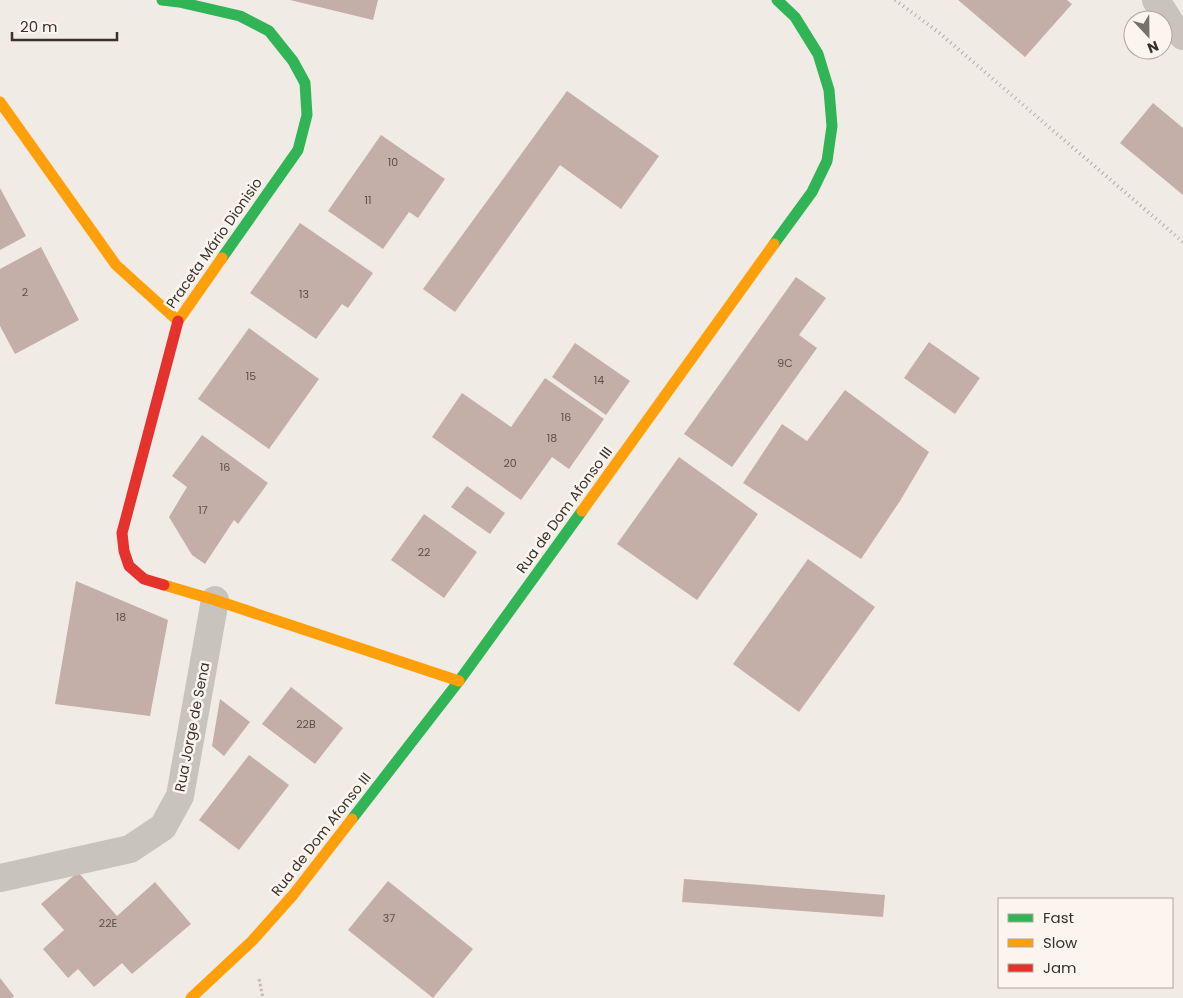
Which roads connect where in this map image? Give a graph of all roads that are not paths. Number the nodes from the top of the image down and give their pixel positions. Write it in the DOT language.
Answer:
graph roads {
  1 [pos="162,0"];
  2 [pos="777,0"];
  3 [pos="1156,0"];
  4 [pos="1183,36"];
  5 [pos="0,102"];
  6 [pos="178,321"];
  7 [pos="216,600"];
  8 [pos="459,681"];
  9 [pos="0,878"];
  10 [pos="191,998"];
  1 -- 6 [label="street, Praceta Mário Dionisio"];
  2 -- 8 [label="street, Rua de Dom Afonso III"];
  3 -- 4 [label="street"];
  5 -- 6 [label="street, Praceta Mário Dionisio"];
  6 -- 7 [label="street"];
  7 -- 8 [label="street"];
  7 -- 9 [label="street, Rua Jorge de Sena"];
  8 -- 10 [label="street, Rua de Dom Afonso III"];
}
